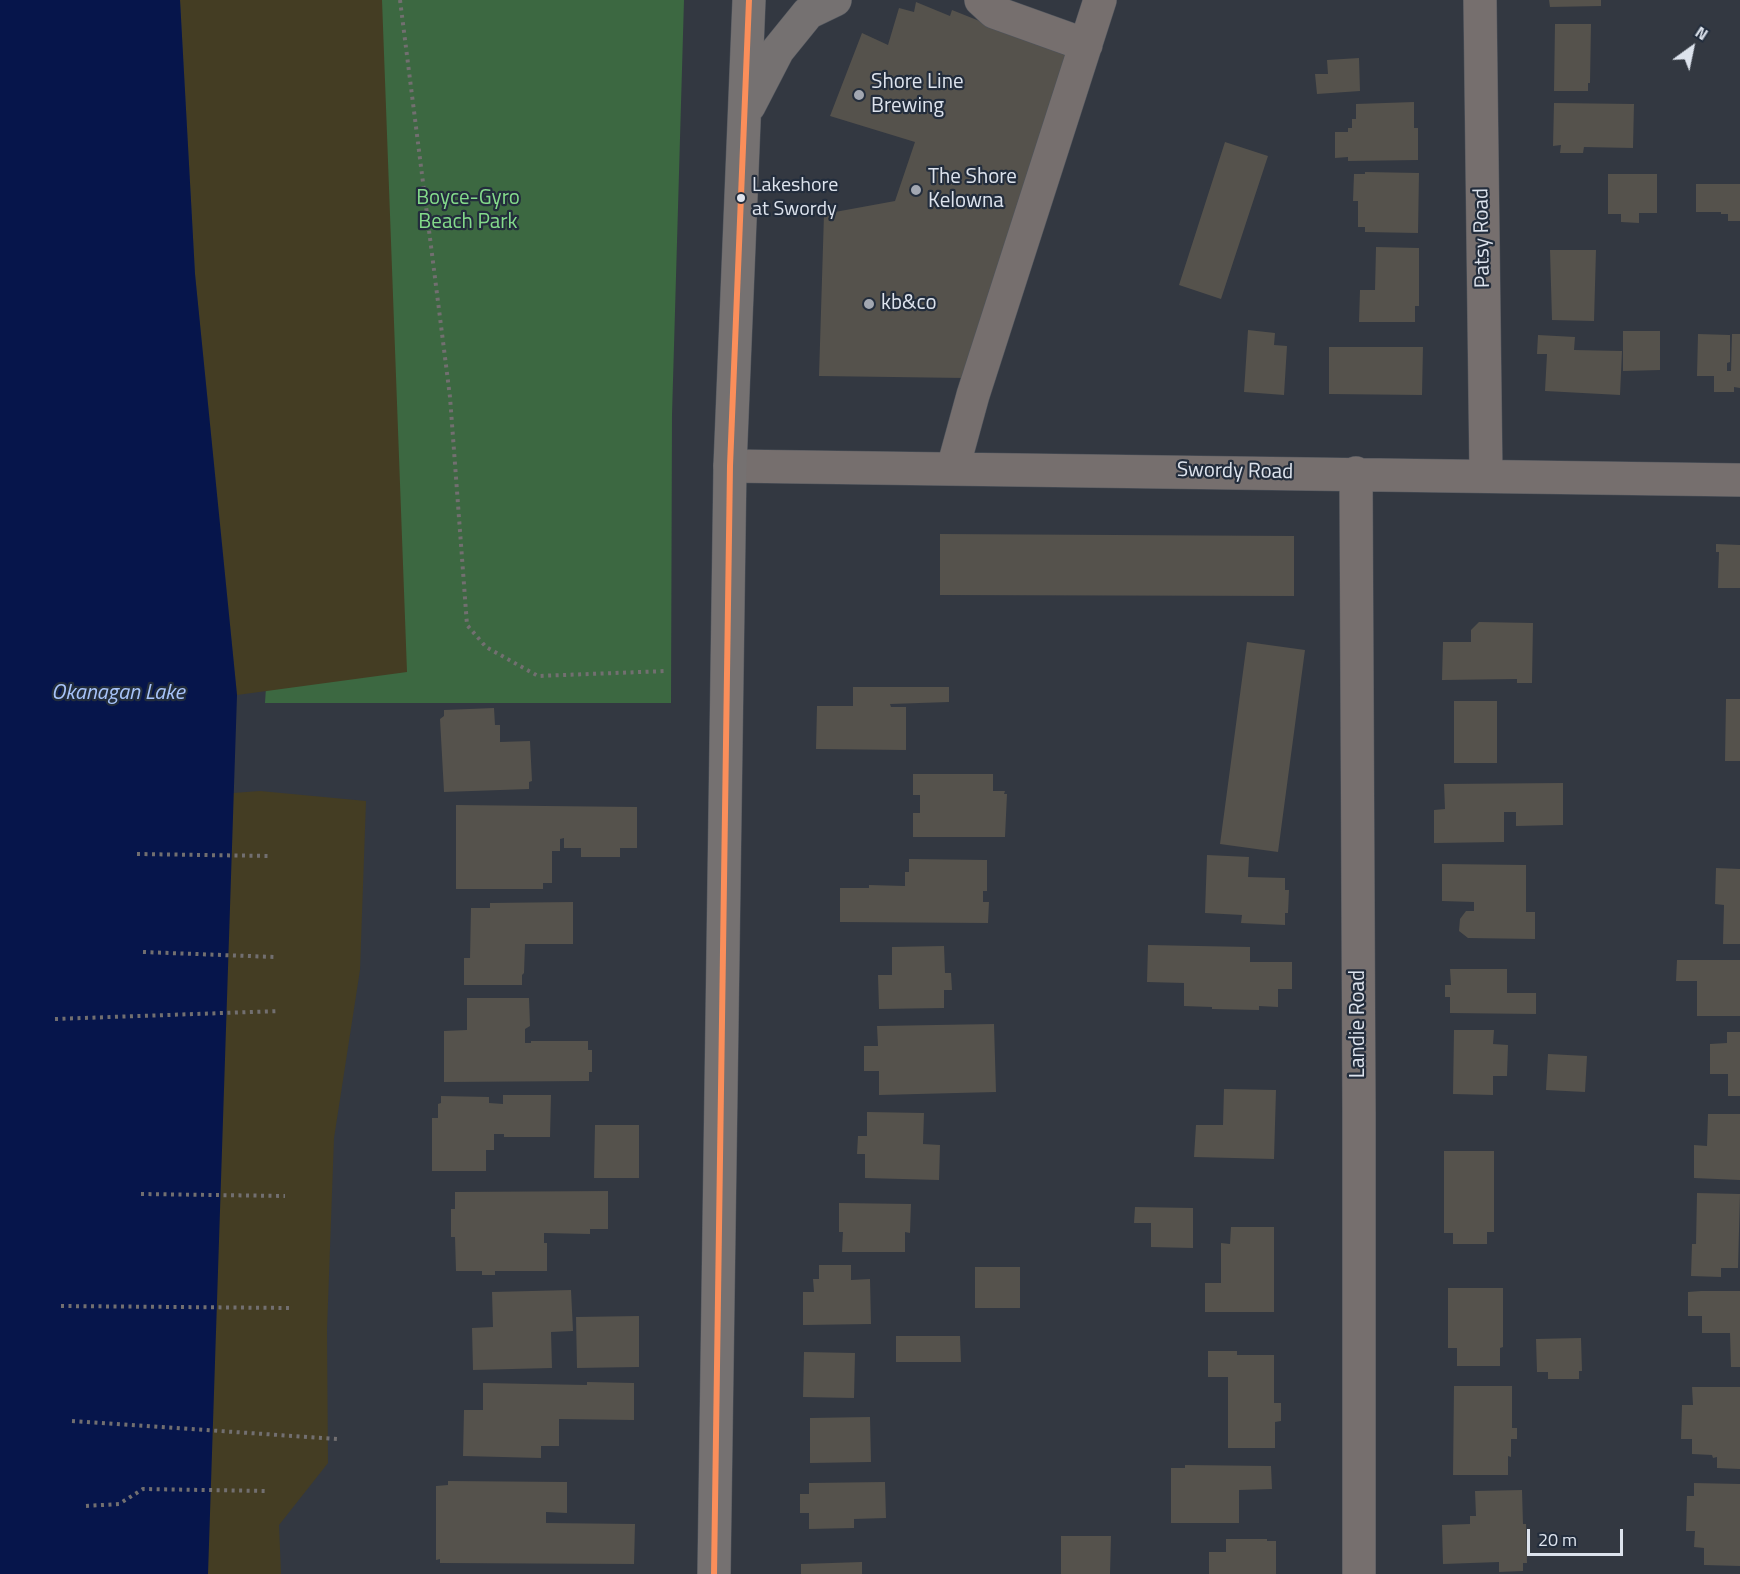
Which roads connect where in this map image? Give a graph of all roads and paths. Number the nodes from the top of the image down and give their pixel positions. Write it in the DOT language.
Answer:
graph roads {
  1 [pos="400,0"];
  2 [pos="749,0"];
  3 [pos="835,0"];
  4 [pos="981,0"];
  5 [pos="1100,0"];
  6 [pos="1480,0"];
  7 [pos="1086,45"];
  8 [pos="744,116"];
  9 [pos="730,466"];
  10 [pos="953,468"];
  11 [pos="1356,473"];
  12 [pos="1486,475"];
  13 [pos="1740,480"];
  14 [pos="666,671"];
  15 [pos="137,854"];
  16 [pos="270,856"];
  17 [pos="143,952"];
  18 [pos="274,957"];
  19 [pos="279,1011"];
  20 [pos="55,1019"];
  21 [pos="141,1194"];
  22 [pos="285,1196"];
  23 [pos="61,1306"];
  24 [pos="291,1308"];
  25 [pos="72,1421"];
  26 [pos="338,1439"];
  27 [pos="266,1491"];
  28 [pos="86,1506"];
  29 [pos="714,1574"];
  30 [pos="1359,1574"];
  1 -- 14 [label="path"];
  2 -- 8 [label="main road"];
  3 -- 8 [label="main road"];
  4 -- 7 [label="street"];
  5 -- 7 [label="street"];
  6 -- 12 [label="street, Patsy Road"];
  7 -- 10 [label="street"];
  8 -- 9 [label="main road"];
  9 -- 10 [label="street, Swordy Road"];
  9 -- 29 [label="main road"];
  10 -- 11 [label="street, Swordy Road"];
  11 -- 12 [label="street, Swordy Road"];
  11 -- 30 [label="street, Landie Road"];
  12 -- 13 [label="street, Swordy Road"];
  15 -- 16 [label="path"];
  17 -- 18 [label="path"];
  19 -- 20 [label="path"];
  21 -- 22 [label="path"];
  23 -- 24 [label="path"];
  25 -- 26 [label="path"];
  27 -- 28 [label="path"];
}
